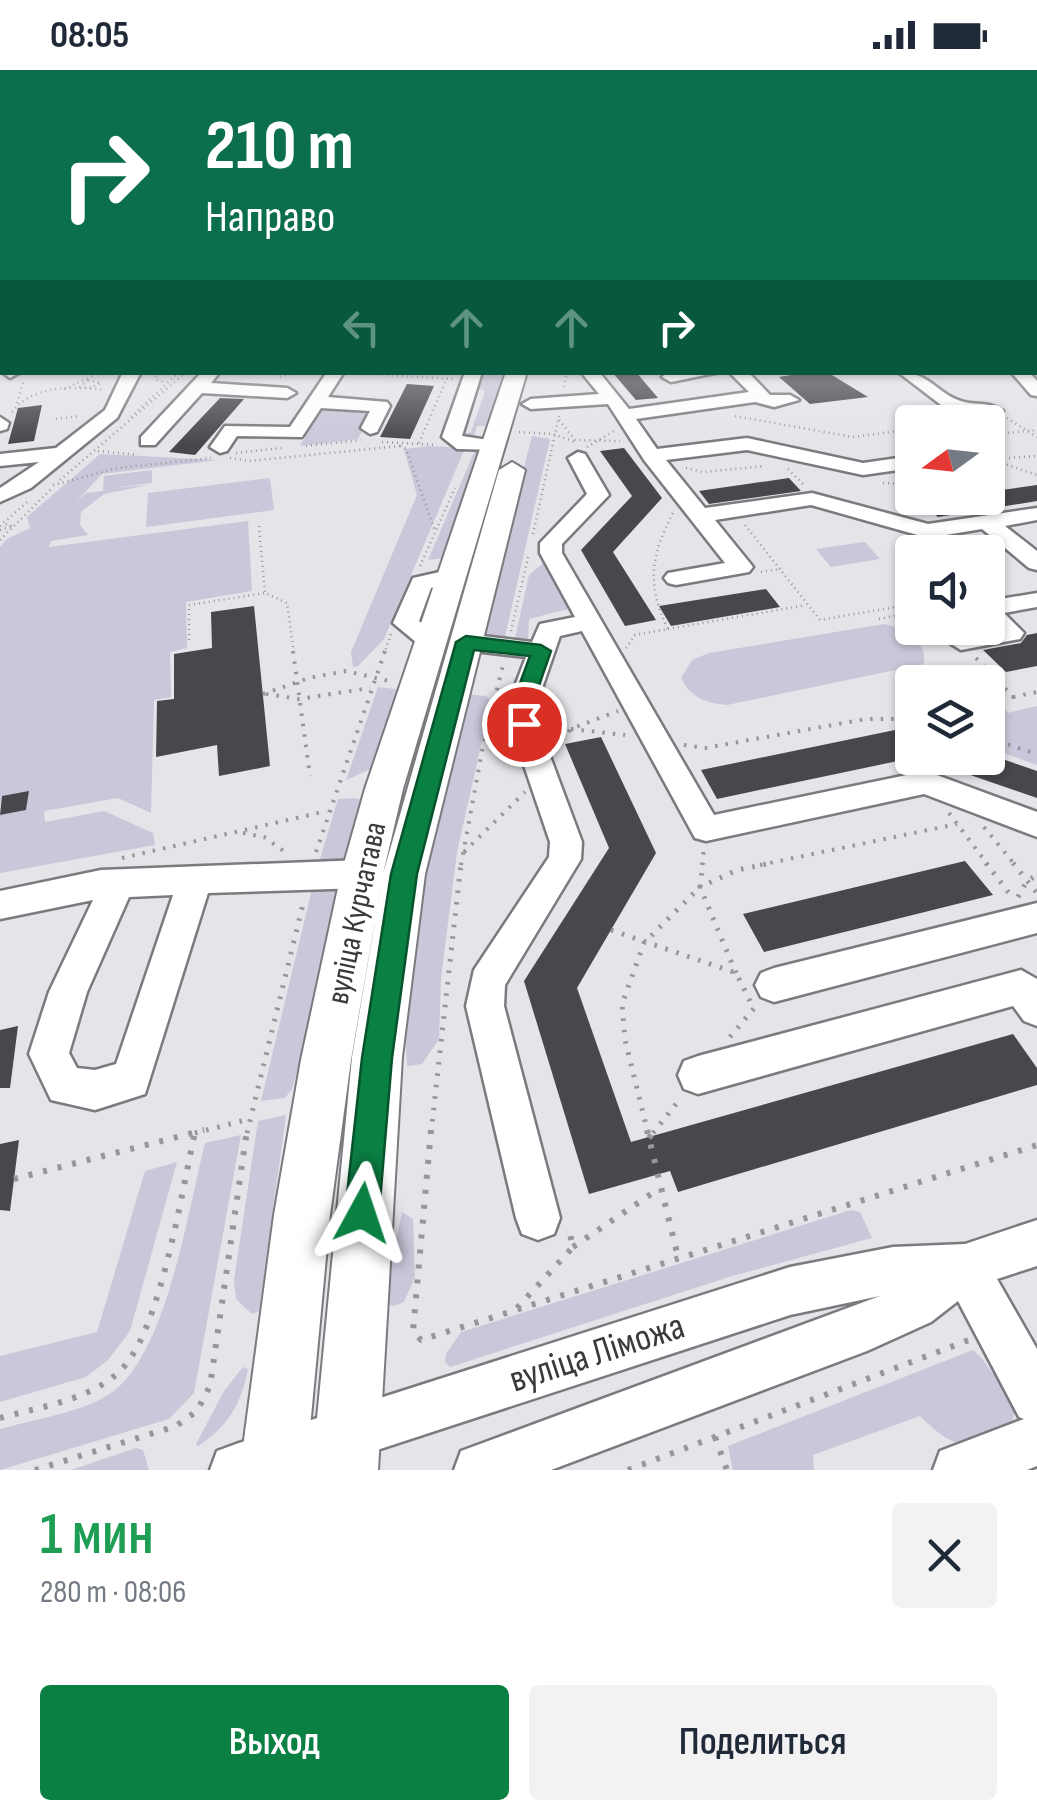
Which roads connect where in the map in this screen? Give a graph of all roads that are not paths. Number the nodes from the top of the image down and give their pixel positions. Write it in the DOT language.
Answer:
graph roads {
  1 [pos="130,375"];
  2 [pos="334,375"];
  3 [pos="516,375"];
  4 [pos="540,375"];
  5 [pos="591,375"];
  6 [pos="687,375"];
  7 [pos="740,375"];
  8 [pos="909,375"];
  9 [pos="462,377"];
  10 [pos="671,377"];
  11 [pos="192,380"];
  12 [pos="290,380"];
  13 [pos="758,398"];
  14 [pos="790,400"];
  15 [pos="318,402"];
  16 [pos="942,405"];
  17 [pos="550,410"];
  18 [pos="621,412"];
  19 [pos="371,434"];
  20 [pos="148,441"];
  21 [pos="494,446"];
  22 [pos="220,447"];
  23 [pos="646,449"];
  24 [pos="579,450"];
  25 [pos="60,454"];
  26 [pos="0,460"];
  27 [pos="895,464"];
  28 [pos="0,496"];
  29 [pos="1037,514"];
  30 [pos="700,515"];
  31 [pos="988,522"];
  32 [pos="465,534"];
  33 [pos="1037,563"];
  34 [pos="676,578"];
  35 [pos="1037,600"];
  36 [pos="1005,607"];
  37 [pos="603,629"];
  38 [pos="486,646"];
  39 [pos="1037,825"];
  40 [pos="116,871"];
  41 [pos="336,874"];
  42 [pos="196,880"];
  43 [pos="0,905"];
  44 [pos="1026,910"];
  45 [pos="764,997"];
  46 [pos="1037,1009"];
  47 [pos="698,1076"];
  48 [pos="550,1214"];
  49 [pos="1037,1242"];
  50 [pos="965,1267"];
  51 [pos="1037,1399"];
  52 [pos="1037,1440"];
  53 [pos="346,1452"];
  54 [pos="261,1465"];
  55 [pos="480,1470"];
  56 [pos="959,1470"];
  1 -- 25 [label="street"];
  2 -- 15 [label="street"];
  3 -- 21 [label="main road, вуліца Курчатава"];
  4 -- 17 [label="main road, вуліца Курчатава"];
  5 -- 18 [label="street"];
  6 -- 10 [label="street"];
  7 -- 13 [label="street"];
  8 -- 16 [label="street"];
  9 -- 21 [label="street"];
  11 -- 12 [label="street"];
  11 -- 20 [label="street"];
  13 -- 14 [label="street"];
  13 -- 18 [label="street"];
  15 -- 19 [label="street"];
  15 -- 22 [label="street"];
  17 -- 18 [label="street"];
  17 -- 32 [label="main road, вуліца Курчатава"];
  18 -- 23 [label="street"];
  21 -- 32 [label="main road, вуліца Курчатава"];
  23 -- 27 [label="street"];
  23 -- 30 [label="street"];
  24 -- 37 [label="street"];
  25 -- 26 [label="street"];
  25 -- 28 [label="street"];
  29 -- 31 [label="street"];
  30 -- 31 [label="street"];
  30 -- 34 [label="street"];
  31 -- 33 [label="street"];
  32 -- 38 [label="main road, вуліца Курчатава"];
  32 -- 38 [label="main road, вуліца Курчатава"];
  35 -- 36 [label="street"];
  37 -- 38 [label="street"];
  37 -- 39 [label="street"];
  38 -- 41 [label="main road, вуліца Курчатава"];
  38 -- 48 [label="street"];
  38 -- 53 [label="main road, вуліца Курчатава"];
  40 -- 42 [label="street"];
  40 -- 42 [label="street"];
  40 -- 43 [label="street"];
  41 -- 42 [label="street"];
  41 -- 54 [label="main road, вуліца Курчатава"];
  44 -- 45 [label="street"];
  46 -- 47 [label="street"];
  49 -- 50 [label="street, вуліца Ліможа"];
  50 -- 51 [label="street"];
  50 -- 53 [label="street, вуліца Ліможа"];
  50 -- 55 [label="street, вуліца Ліможа"];
  52 -- 56 [label="street"];
  53 -- 54 [label="street, вуліца Ліможа"];
}
